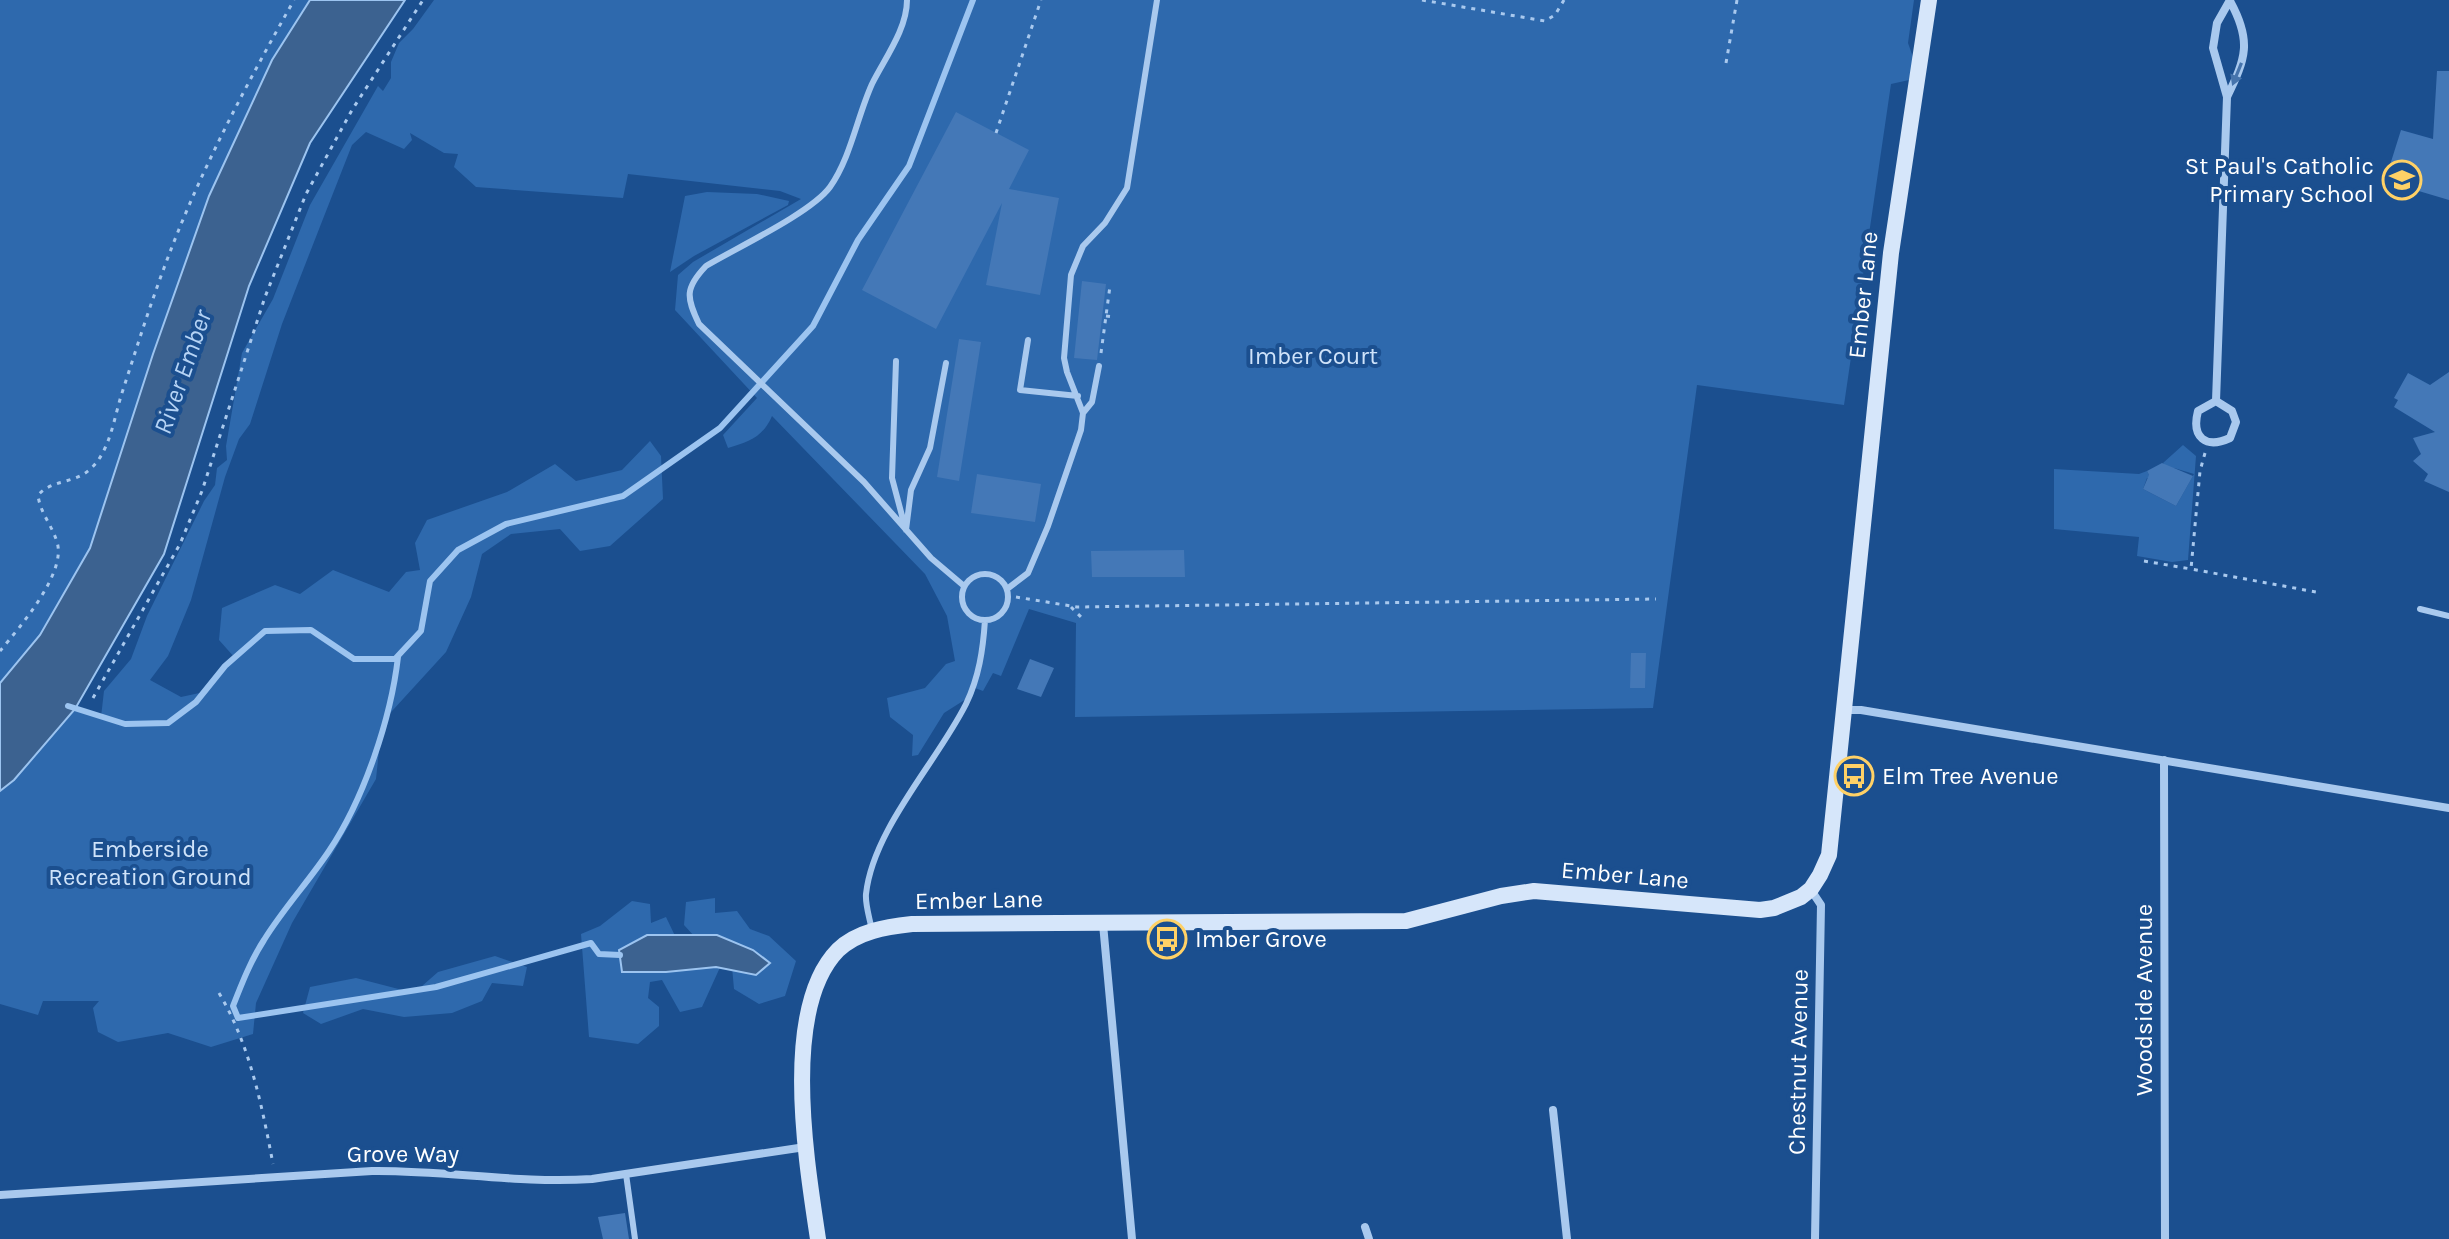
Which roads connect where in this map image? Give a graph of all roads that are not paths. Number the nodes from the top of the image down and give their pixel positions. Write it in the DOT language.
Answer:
graph roads {
  1 [pos="907,0"];
  2 [pos="1157,0"];
  3 [pos="1929,0"];
  4 [pos="2230,0"];
  5 [pos="2227,97"];
  6 [pos="1028,340"];
  7 [pos="896,361"];
  8 [pos="946,363"];
  9 [pos="1099,366"];
  10 [pos="1078,396"];
  11 [pos="2216,401"];
  12 [pos="1083,413"];
  13 [pos="906,530"];
  14 [pos="964,586"];
  15 [pos="1008,592"];
  16 [pos="2420,609"];
  17 [pos="2449,616"];
  18 [pos="985,620"];
  19 [pos="1842,710"];
  20 [pos="2164,760"];
  21 [pos="2449,808"];
  22 [pos="1811,889"];
  23 [pos="1103,923"];
  24 [pos="872,931"];
  25 [pos="1553,1110"];
  26 [pos="805,1147"];
  27 [pos="626,1174"];
  28 [pos="0,1195"];
  29 [pos="1365,1227"];
  30 [pos="635,1239"];
  31 [pos="818,1239"];
  32 [pos="1132,1239"];
  33 [pos="1369,1239"];
  34 [pos="1567,1239"];
  35 [pos="1815,1239"];
  36 [pos="2165,1239"];
  1 -- 13 [label="lane"];
  2 -- 10 [label="lane"];
  3 -- 19 [label="main road, Ember Lane"];
  4 -- 5 [label="street"];
  4 -- 5 [label="street, one-way"];
  5 -- 11 [label="street"];
  6 -- 10 [label="lane"];
  7 -- 13 [label="lane"];
  8 -- 13 [label="lane"];
  9 -- 12 [label="lane"];
  10 -- 12 [label="lane"];
  11 -- 11 [label="street"];
  12 -- 15 [label="lane"];
  13 -- 14 [label="lane"];
  14 -- 15 [label="lane"];
  14 -- 18 [label="lane"];
  15 -- 18 [label="lane"];
  16 -- 17 [label="lane"];
  18 -- 24 [label="lane"];
  19 -- 20 [label="street"];
  19 -- 22 [label="main road, Ember Lane"];
  20 -- 21 [label="street"];
  20 -- 36 [label="street, Woodside Avenue"];
  22 -- 23 [label="main road, Ember Lane"];
  22 -- 35 [label="street, Chestnut Avenue"];
  23 -- 24 [label="main road, Ember Lane"];
  23 -- 32 [label="street"];
  24 -- 26 [label="main road, Ember Lane"];
  25 -- 34 [label="street"];
  26 -- 27 [label="street, Grove Way"];
  26 -- 31 [label="main road, Ember Lane"];
  27 -- 28 [label="street, Grove Way"];
  27 -- 30 [label="lane"];
  29 -- 33 [label="street"];
}
